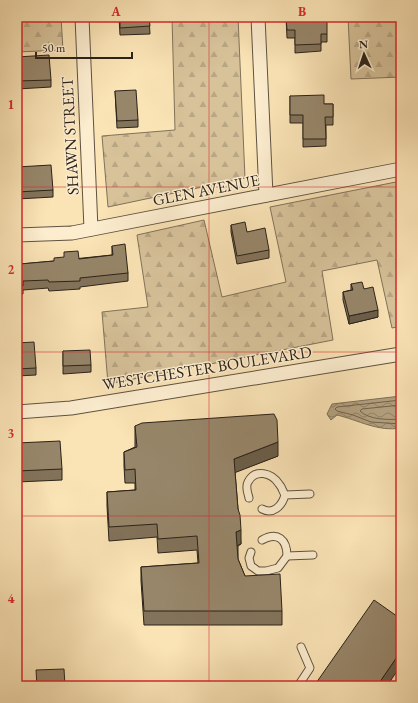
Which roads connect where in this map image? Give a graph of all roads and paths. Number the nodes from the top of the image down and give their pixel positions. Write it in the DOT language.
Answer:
graph roads {
  1 [pos="82,17"];
  2 [pos="258,17"];
  3 [pos="401,169"];
  4 [pos="266,195"];
  5 [pos="91,229"];
  6 [pos="17,235"];
  7 [pos="401,354"];
  8 [pos="17,412"];
  9 [pos="310,494"];
  10 [pos="285,495"];
  11 [pos="250,498"];
  12 [pos="262,509"];
  13 [pos="262,540"];
  14 [pos="251,552"];
  15 [pos="313,555"];
  16 [pos="287,556"];
  17 [pos="301,647"];
  18 [pos="298,686"];
  1 -- 5 [label="street, SHAWN STREET"];
  2 -- 4 [label="street"];
  3 -- 4 [label="street, GLEN AVENUE"];
  4 -- 5 [label="street, GLEN AVENUE"];
  5 -- 6 [label="street, GLEN AVENUE"];
  7 -- 8 [label="street, WESTCHESTER BOULEVARD"];
  9 -- 10 [label="lane"];
  10 -- 11 [label="lane"];
  10 -- 12 [label="lane"];
  13 -- 16 [label="lane"];
  14 -- 16 [label="lane"];
  15 -- 16 [label="lane"];
  17 -- 18 [label="lane"];
}
